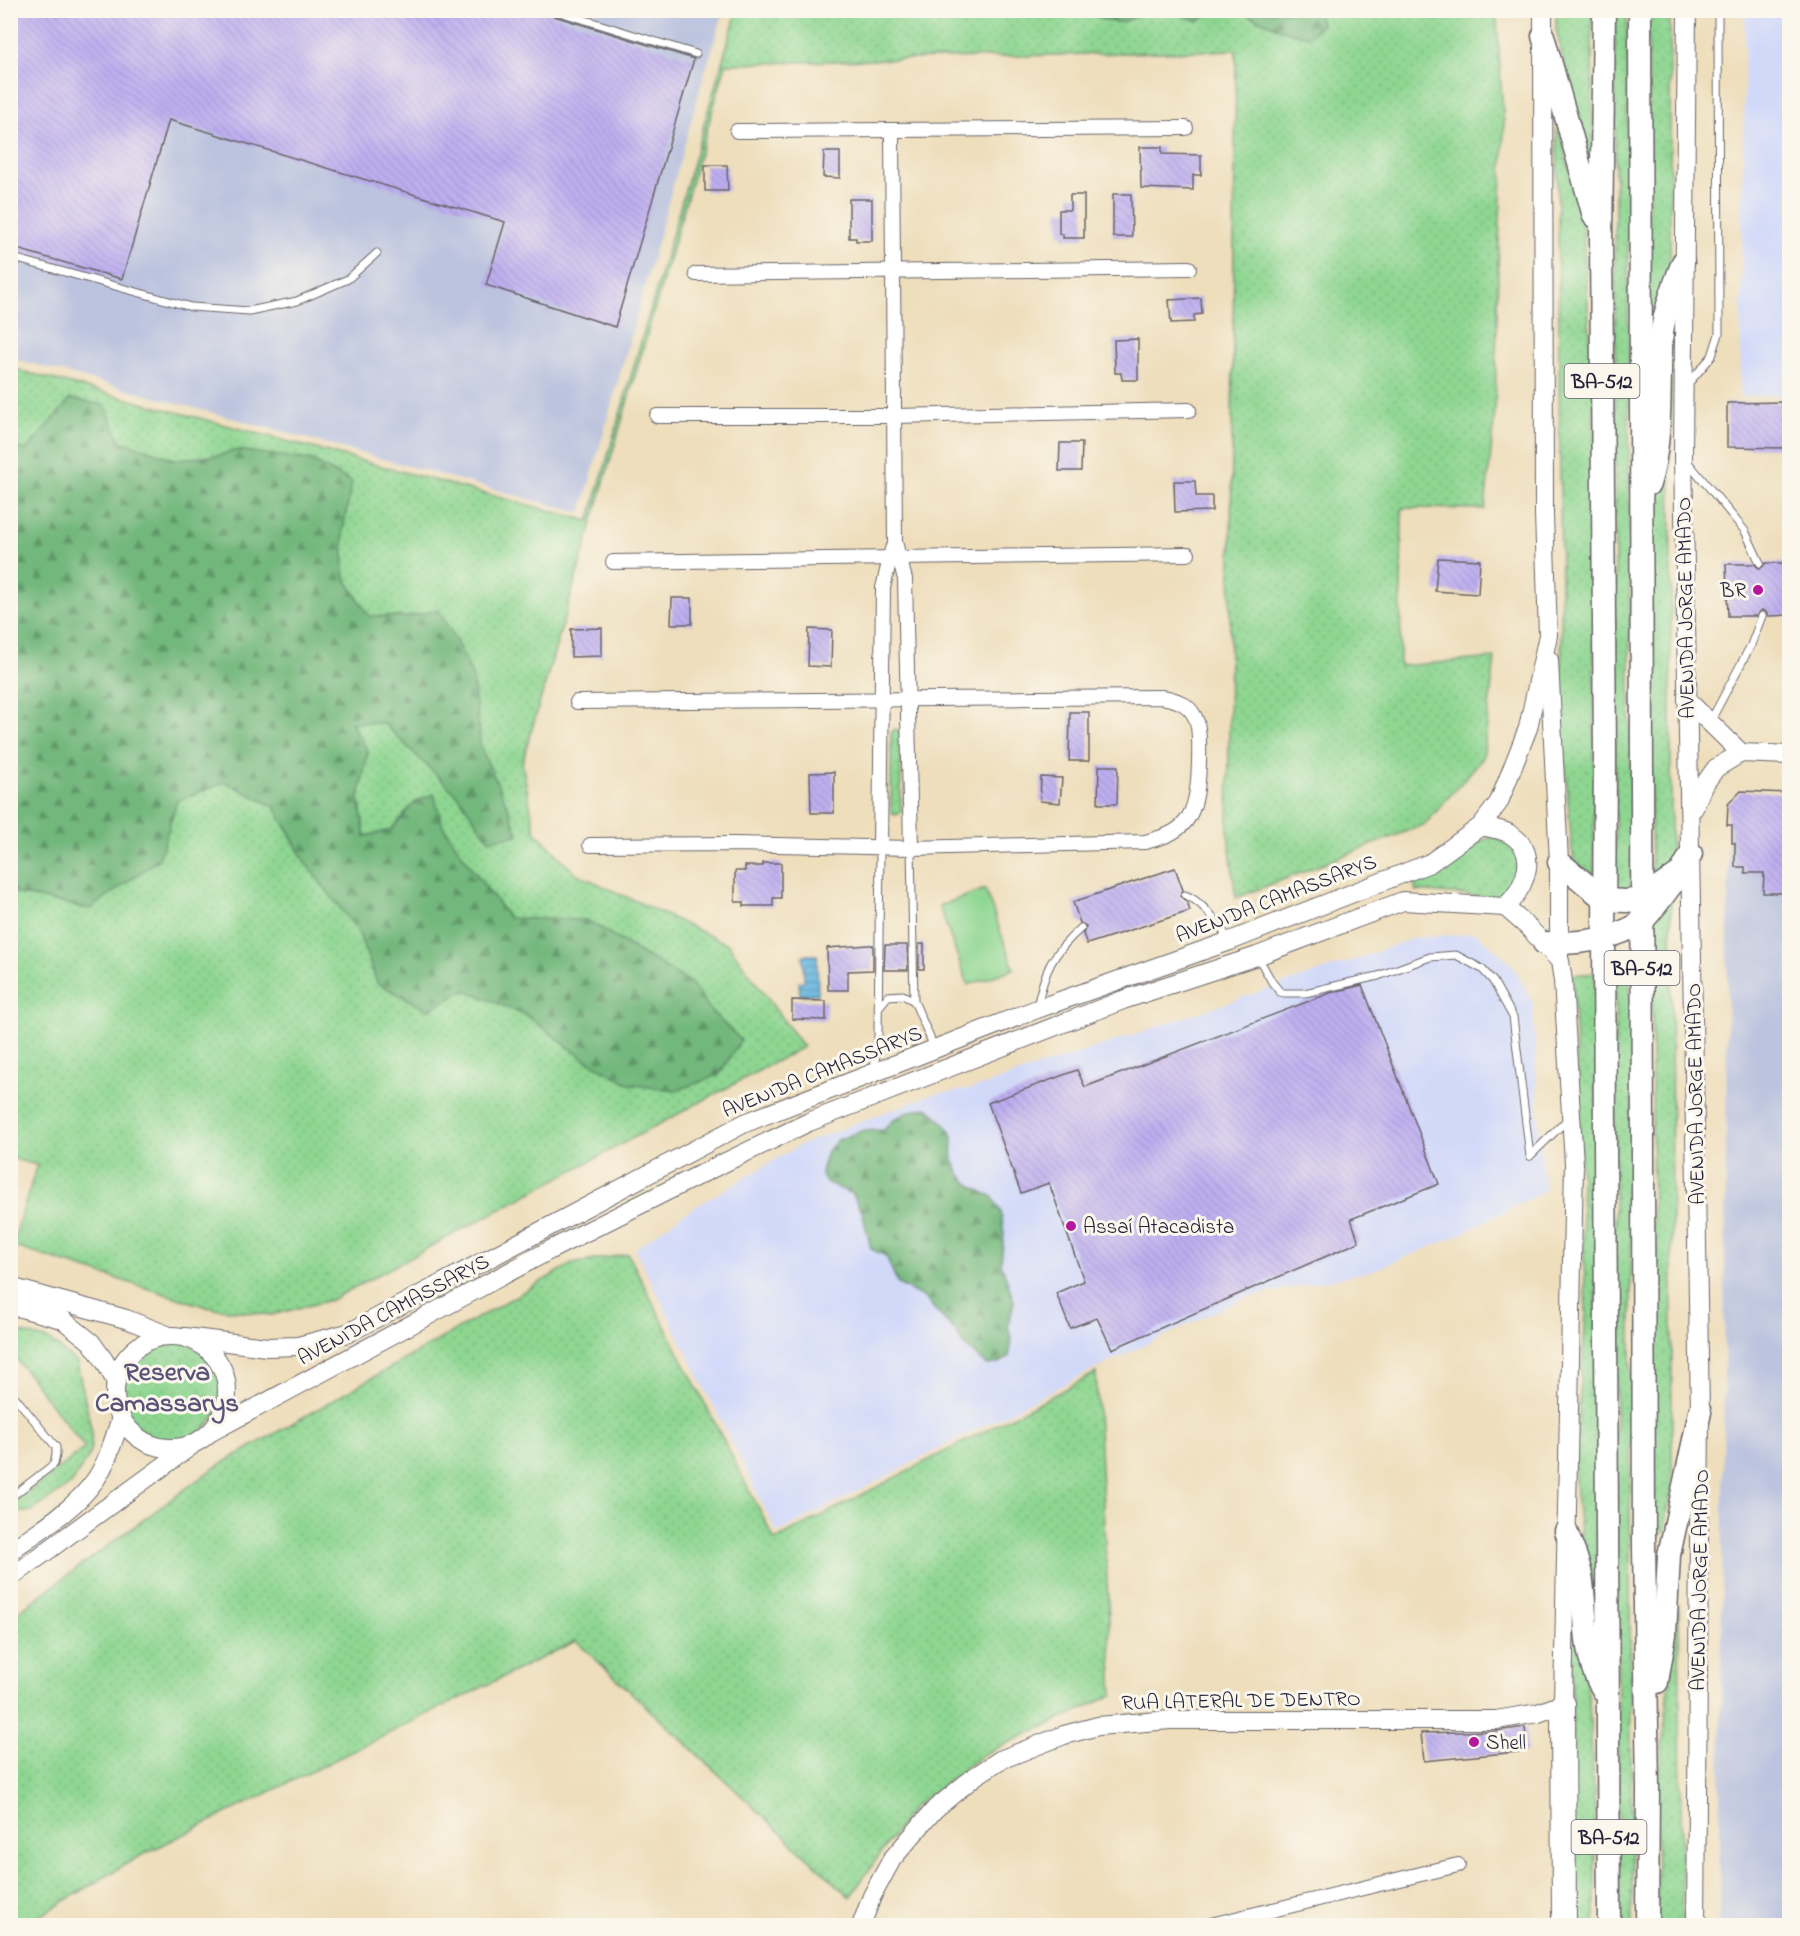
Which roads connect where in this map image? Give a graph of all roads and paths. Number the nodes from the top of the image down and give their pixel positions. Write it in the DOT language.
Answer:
graph roads {
  1 [pos="553,10"];
  2 [pos="1543,10"];
  3 [pos="1604,10"];
  4 [pos="1640,10"];
  5 [pos="1687,10"];
  6 [pos="1718,10"];
  7 [pos="1543,36"];
  8 [pos="696,54"];
  9 [pos="1186,128"];
  10 [pos="737,131"];
  11 [pos="892,131"];
  12 [pos="1601,239"];
  13 [pos="377,253"];
  14 [pos="10,257"];
  15 [pos="1683,262"];
  16 [pos="1189,268"];
  17 [pos="893,273"];
  18 [pos="696,274"];
  19 [pos="1682,390"];
  20 [pos="1189,410"];
  21 [pos="657,416"];
  22 [pos="894,416"];
  23 [pos="1683,454"];
  24 [pos="1640,514"];
  25 [pos="1188,554"];
  26 [pos="895,558"];
  27 [pos="613,562"];
  28 [pos="1760,563"];
  29 [pos="1762,616"];
  30 [pos="1548,634"];
  31 [pos="882,699"];
  32 [pos="908,699"];
  33 [pos="1687,700"];
  34 [pos="577,702"];
  35 [pos="1710,723"];
  36 [pos="1741,753"];
  37 [pos="1790,755"];
  38 [pos="1691,815"];
  39 [pos="1481,826"];
  40 [pos="590,845"];
  41 [pos="880,848"];
  42 [pos="912,848"];
  43 [pos="1559,862"];
  44 [pos="1686,863"];
  45 [pos="1185,895"];
  46 [pos="1642,899"];
  47 [pos="1605,900"];
  48 [pos="1504,907"];
  49 [pos="1642,922"];
  50 [pos="1081,927"];
  51 [pos="1604,938"];
  52 [pos="1230,941"];
  53 [pos="1554,949"];
  54 [pos="1257,956"];
  55 [pos="914,1001"];
  56 [pos="878,1007"];
  57 [pos="1037,1009"];
  58 [pos="935,1049"];
  59 [pos="874,1073"];
  60 [pos="1570,1117"];
  61 [pos="10,1287"];
  62 [pos="10,1305"];
  63 [pos="167,1335"];
  64 [pos="185,1336"];
  65 [pos="116,1382"];
  66 [pos="10,1391"];
  67 [pos="1700,1412"];
  68 [pos="121,1418"];
  69 [pos="204,1437"];
  70 [pos="10,1498"];
  71 [pos="1566,1531"];
  72 [pos="10,1551"];
  73 [pos="10,1578"];
  74 [pos="1607,1695"];
  75 [pos="1563,1704"];
  76 [pos="1647,1745"];
  77 [pos="1458,1865"];
  78 [pos="861,1926"];
  79 [pos="1207,1926"];
  80 [pos="1564,1926"];
  81 [pos="1609,1926"];
  82 [pos="1647,1926"];
  83 [pos="1696,1926"];
  1 -- 8 [label="lane"];
  2 -- 7 [label="street"];
  3 -- 12 [label="main road, BA-512"];
  4 -- 24 [label="main road, AVENIDA JORGE AMADO / BA-512"];
  5 -- 15 [label="street, AVENIDA JORGE AMADO"];
  6 -- 19 [label="lane"];
  7 -- 12 [label="main road"];
  7 -- 30 [label="street"];
  9 -- 11 [label="street"];
  10 -- 11 [label="street"];
  11 -- 17 [label="street"];
  12 -- 47 [label="main road, BA-512"];
  13 -- 14 [label="lane"];
  15 -- 19 [label="street, AVENIDA JORGE AMADO"];
  15 -- 24 [label="main road"];
  16 -- 17 [label="street"];
  17 -- 18 [label="street"];
  17 -- 22 [label="street"];
  19 -- 23 [label="street, AVENIDA JORGE AMADO"];
  20 -- 22 [label="street"];
  21 -- 22 [label="street"];
  22 -- 26 [label="street"];
  23 -- 28 [label="lane"];
  23 -- 33 [label="street, AVENIDA JORGE AMADO"];
  24 -- 46 [label="main road, AVENIDA JORGE AMADO / BA-512"];
  25 -- 26 [label="street"];
  26 -- 27 [label="street"];
  26 -- 31 [label="street"];
  26 -- 32 [label="street"];
  29 -- 35 [label="lane"];
  30 -- 39 [label="street, AVENIDA CAMASSARYS"];
  30 -- 43 [label="street"];
  31 -- 32 [label="street"];
  31 -- 34 [label="street"];
  31 -- 41 [label="street"];
  32 -- 42 [label="street"];
  32 -- 42 [label="street"];
  33 -- 35 [label="street"];
  33 -- 38 [label="street, AVENIDA JORGE AMADO"];
  35 -- 36 [label="street"];
  36 -- 37 [label="street"];
  36 -- 38 [label="street"];
  38 -- 44 [label="street, AVENIDA JORGE AMADO"];
  39 -- 48 [label="street"];
  39 -- 52 [label="street, AVENIDA CAMASSARYS"];
  40 -- 41 [label="street"];
  41 -- 42 [label="street"];
  41 -- 56 [label="lane"];
  42 -- 55 [label="lane"];
  43 -- 47 [label="main road"];
  43 -- 53 [label="street"];
  44 -- 46 [label="main road"];
  44 -- 49 [label="main road"];
  44 -- 67 [label="street, AVENIDA JORGE AMADO"];
  45 -- 52 [label="lane"];
  46 -- 47 [label="main road"];
  46 -- 49 [label="main road, AVENIDA JORGE AMADO / BA-512"];
  47 -- 51 [label="main road, BA-512"];
  48 -- 53 [label="street"];
  48 -- 54 [label="street, AVENIDA CAMASSARYS"];
  49 -- 51 [label="main road"];
  49 -- 76 [label="main road, AVENIDA JORGE AMADO / BA-512"];
  50 -- 57 [label="lane"];
  51 -- 53 [label="main road"];
  51 -- 74 [label="main road, BA-512"];
  52 -- 57 [label="street, AVENIDA CAMASSARYS"];
  53 -- 60 [label="street"];
  54 -- 60 [label="lane"];
  54 -- 69 [label="street, AVENIDA CAMASSARYS"];
  55 -- 56 [label="lane"];
  55 -- 58 [label="lane"];
  56 -- 59 [label="lane"];
  57 -- 58 [label="street, AVENIDA CAMASSARYS"];
  58 -- 59 [label="street, AVENIDA CAMASSARYS"];
  59 -- 64 [label="street, AVENIDA CAMASSARYS"];
  60 -- 71 [label="street"];
  61 -- 63 [label="street"];
  62 -- 65 [label="street"];
  63 -- 64 [label="street"];
  63 -- 65 [label="street"];
  64 -- 69 [label="street"];
  65 -- 68 [label="street"];
  66 -- 70 [label="lane"];
  67 -- 76 [label="main road"];
  67 -- 83 [label="street, AVENIDA JORGE AMADO"];
  68 -- 69 [label="street"];
  68 -- 72 [label="street"];
  69 -- 73 [label="street"];
  71 -- 74 [label="main road"];
  71 -- 75 [label="street"];
  74 -- 81 [label="main road, BA-512"];
  75 -- 78 [label="street, RUA LATERAL DE DENTRO"];
  75 -- 80 [label="highway"];
  76 -- 82 [label="main road, AVENIDA JORGE AMADO / BA-512"];
  77 -- 79 [label="street"];
}
